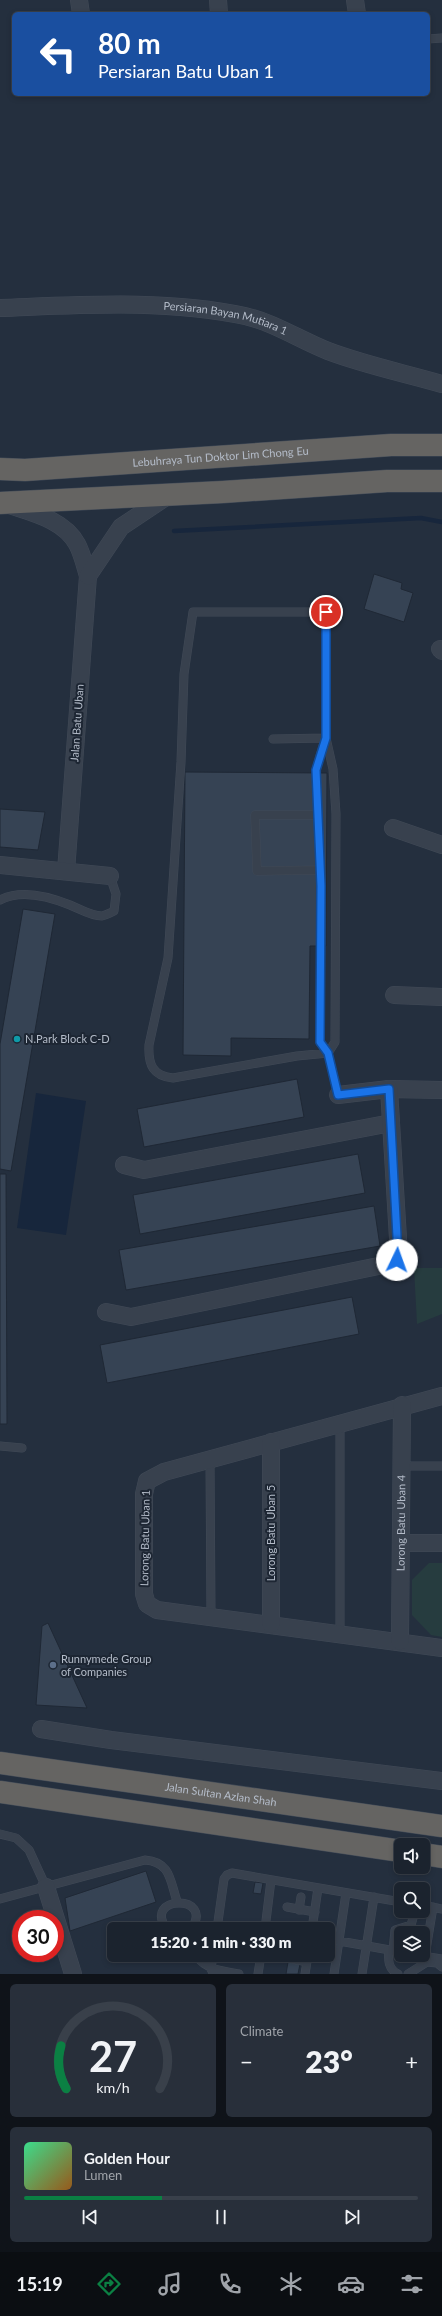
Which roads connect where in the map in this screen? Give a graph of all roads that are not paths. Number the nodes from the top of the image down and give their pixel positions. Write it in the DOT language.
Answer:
graph roads {
  1 [pos="79,0"];
  2 [pos="218,0"];
  3 [pos="355,0"];
  4 [pos="81,12"];
  5 [pos="219,12"];
  6 [pos="357,12"];
  7 [pos="442,38"];
  8 [pos="430,39"];
  9 [pos="0,308"];
  10 [pos="442,384"];
  11 [pos="442,445"];
  12 [pos="0,470"];
  13 [pos="442,481"];
  14 [pos="169,495"];
  15 [pos="2,503"];
  16 [pos="88,576"];
  17 [pos="326,738"];
  18 [pos="273,739"];
  19 [pos="318,815"];
  20 [pos="393,828"];
  21 [pos="442,844"];
  22 [pos="0,865"];
  23 [pos="320,870"];
  24 [pos="66,871"];
  25 [pos="110,876"];
  26 [pos="0,900"];
  27 [pos="394,995"];
  28 [pos="442,997"];
  29 [pos="328,1053"];
  30 [pos="389,1089"];
  31 [pos="442,1090"];
  32 [pos="338,1095"];
  33 [pos="391,1123"];
  34 [pos="124,1165"];
  35 [pos="106,1312"];
  36 [pos="442,1396"];
  37 [pos="402,1405"];
  38 [pos="340,1424"];
  39 [pos="272,1442"];
  40 [pos="0,1446"];
  41 [pos="22,1448"];
  42 [pos="210,1458"];
  43 [pos="402,1466"];
  44 [pos="442,1466"];
  45 [pos="401,1543"];
  46 [pos="442,1543"];
  47 [pos="211,1617"];
  48 [pos="271,1624"];
  49 [pos="340,1632"];
  50 [pos="400,1641"];
  51 [pos="442,1648"];
  52 [pos="41,1728"];
  53 [pos="0,1763"];
  54 [pos="442,1781"];
  55 [pos="0,1792"];
  56 [pos="442,1826"];
  57 [pos="0,1834"];
  58 [pos="394,1850"];
  59 [pos="430,1855"];
  60 [pos="442,1857"];
  61 [pos="271,1880"];
  62 [pos="46,1887"];
  63 [pos="318,1888"];
  64 [pos="346,1893"];
  65 [pos="301,1897"];
  66 [pos="374,1897"];
  67 [pos="0,1899"];
  68 [pos="394,1901"];
  69 [pos="177,1902"];
  70 [pos="287,1907"];
  71 [pos="430,1907"];
  72 [pos="433,1907"];
  73 [pos="442,1909"];
  74 [pos="299,1910"];
  75 [pos="314,1912"];
  76 [pos="413,1918"];
  77 [pos="163,1922"];
  78 [pos="194,1922"];
  79 [pos="218,1922"];
  80 [pos="268,1922"];
  81 [pos="313,1922"];
  82 [pos="408,1926"];
  83 [pos="428,1926"];
  84 [pos="335,1940"];
  85 [pos="339,1941"];
  86 [pos="366,1946"];
  87 [pos="394,1951"];
  88 [pos="430,1957"];
  89 [pos="442,1959"];
  90 [pos="200,1962"];
  91 [pos="213,1962"];
  92 [pos="260,1962"];
  93 [pos="307,1962"];
  94 [pos="442,1967"];
  95 [pos="212,1972"];
  96 [pos="74,1974"];
  97 [pos="239,1974"];
  98 [pos="258,1974"];
  99 [pos="305,1974"];
  100 [pos="334,1974"];
  101 [pos="362,1974"];
  102 [pos="398,1974"];
  103 [pos="408,1974"];
  1 -- 4 [label="street"];
  2 -- 5 [label="street"];
  3 -- 6 [label="street"];
  7 -- 8 [label="lane"];
  9 -- 10 [label="street, Persiaran Bayan Mutiara 1"];
  11 -- 12 [label="highway, Lebuhraya Tun Doktor Lim Chong Eu"];
  13 -- 14 [label="highway"];
  14 -- 15 [label="highway"];
  14 -- 16 [label="street, Jalan Batu Uban"];
  15 -- 16 [label="street, Jalan Batu Uban"];
  16 -- 24 [label="street, Jalan Batu Uban"];
  17 -- 18 [label="lane"];
  17 -- 19 [label="lane"];
  17 -- 29 [label="lane"];
  17 -- 29 [label="lane"];
  19 -- 23 [label="lane"];
  19 -- 23 [label="lane"];
  20 -- 21 [label="street"];
  22 -- 24 [label="street"];
  23 -- 29 [label="lane"];
  24 -- 25 [label="street"];
  25 -- 26 [label="lane"];
  27 -- 28 [label="street"];
  29 -- 32 [label="lane"];
  30 -- 31 [label="street"];
  30 -- 32 [label="street"];
  30 -- 33 [label="street"];
  33 -- 34 [label="street"];
  33 -- 35 [label="street"];
  36 -- 37 [label="street, Lorong Batu Uban 1"];
  37 -- 38 [label="street, Lorong Batu Uban 1"];
  37 -- 43 [label="street, Lorong Batu Uban 4"];
  38 -- 39 [label="street, Lorong Batu Uban 1"];
  38 -- 49 [label="lane"];
  39 -- 42 [label="street, Lorong Batu Uban 1"];
  39 -- 48 [label="street, Lorong Batu Uban 5"];
  40 -- 41 [label="lane"];
  42 -- 47 [label="lane"];
  42 -- 47 [label="street, Lorong Batu Uban 1"];
  43 -- 44 [label="lane"];
  43 -- 45 [label="street, Lorong Batu Uban 4"];
  45 -- 46 [label="street"];
  45 -- 50 [label="street, Lorong Batu Uban 4"];
  47 -- 48 [label="street, Lorong Batu Uban 1"];
  48 -- 49 [label="street, Lorong Batu Uban 1"];
  49 -- 50 [label="street, Lorong Batu Uban 1"];
  50 -- 51 [label="street, Lorong Batu Uban 1"];
  52 -- 54 [label="street"];
  53 -- 56 [label="highway, Jalan Sultan Azlan Shah"];
  55 -- 58 [label="highway"];
  57 -- 62 [label="lane"];
  59 -- 60 [label="highway"];
  61 -- 63 [label="lane"];
  61 -- 79 [label="lane"];
  61 -- 80 [label="lane"];
  62 -- 67 [label="lane"];
  62 -- 69 [label="lane"];
  62 -- 96 [label="street"];
  63 -- 64 [label="lane"];
  63 -- 75 [label="lane"];
  64 -- 66 [label="lane"];
  64 -- 85 [label="lane"];
  65 -- 74 [label="lane"];
  66 -- 68 [label="lane"];
  66 -- 86 [label="lane"];
  69 -- 77 [label="lane"];
  69 -- 78 [label="lane"];
  70 -- 74 [label="lane"];
  71 -- 72 [label="lane"];
  72 -- 73 [label="lane"];
  72 -- 83 [label="lane"];
  74 -- 75 [label="lane"];
  75 -- 81 [label="lane"];
  76 -- 82 [label="lane"];
  84 -- 85 [label="lane"];
  85 -- 86 [label="lane"];
  85 -- 100 [label="lane"];
  86 -- 87 [label="lane"];
  86 -- 101 [label="lane"];
  87 -- 102 [label="lane"];
  88 -- 89 [label="lane"];
  90 -- 95 [label="lane"];
  91 -- 95 [label="lane"];
  92 -- 98 [label="lane"];
  93 -- 99 [label="lane"];
  94 -- 103 [label="lane"];
  95 -- 97 [label="lane"];
}
